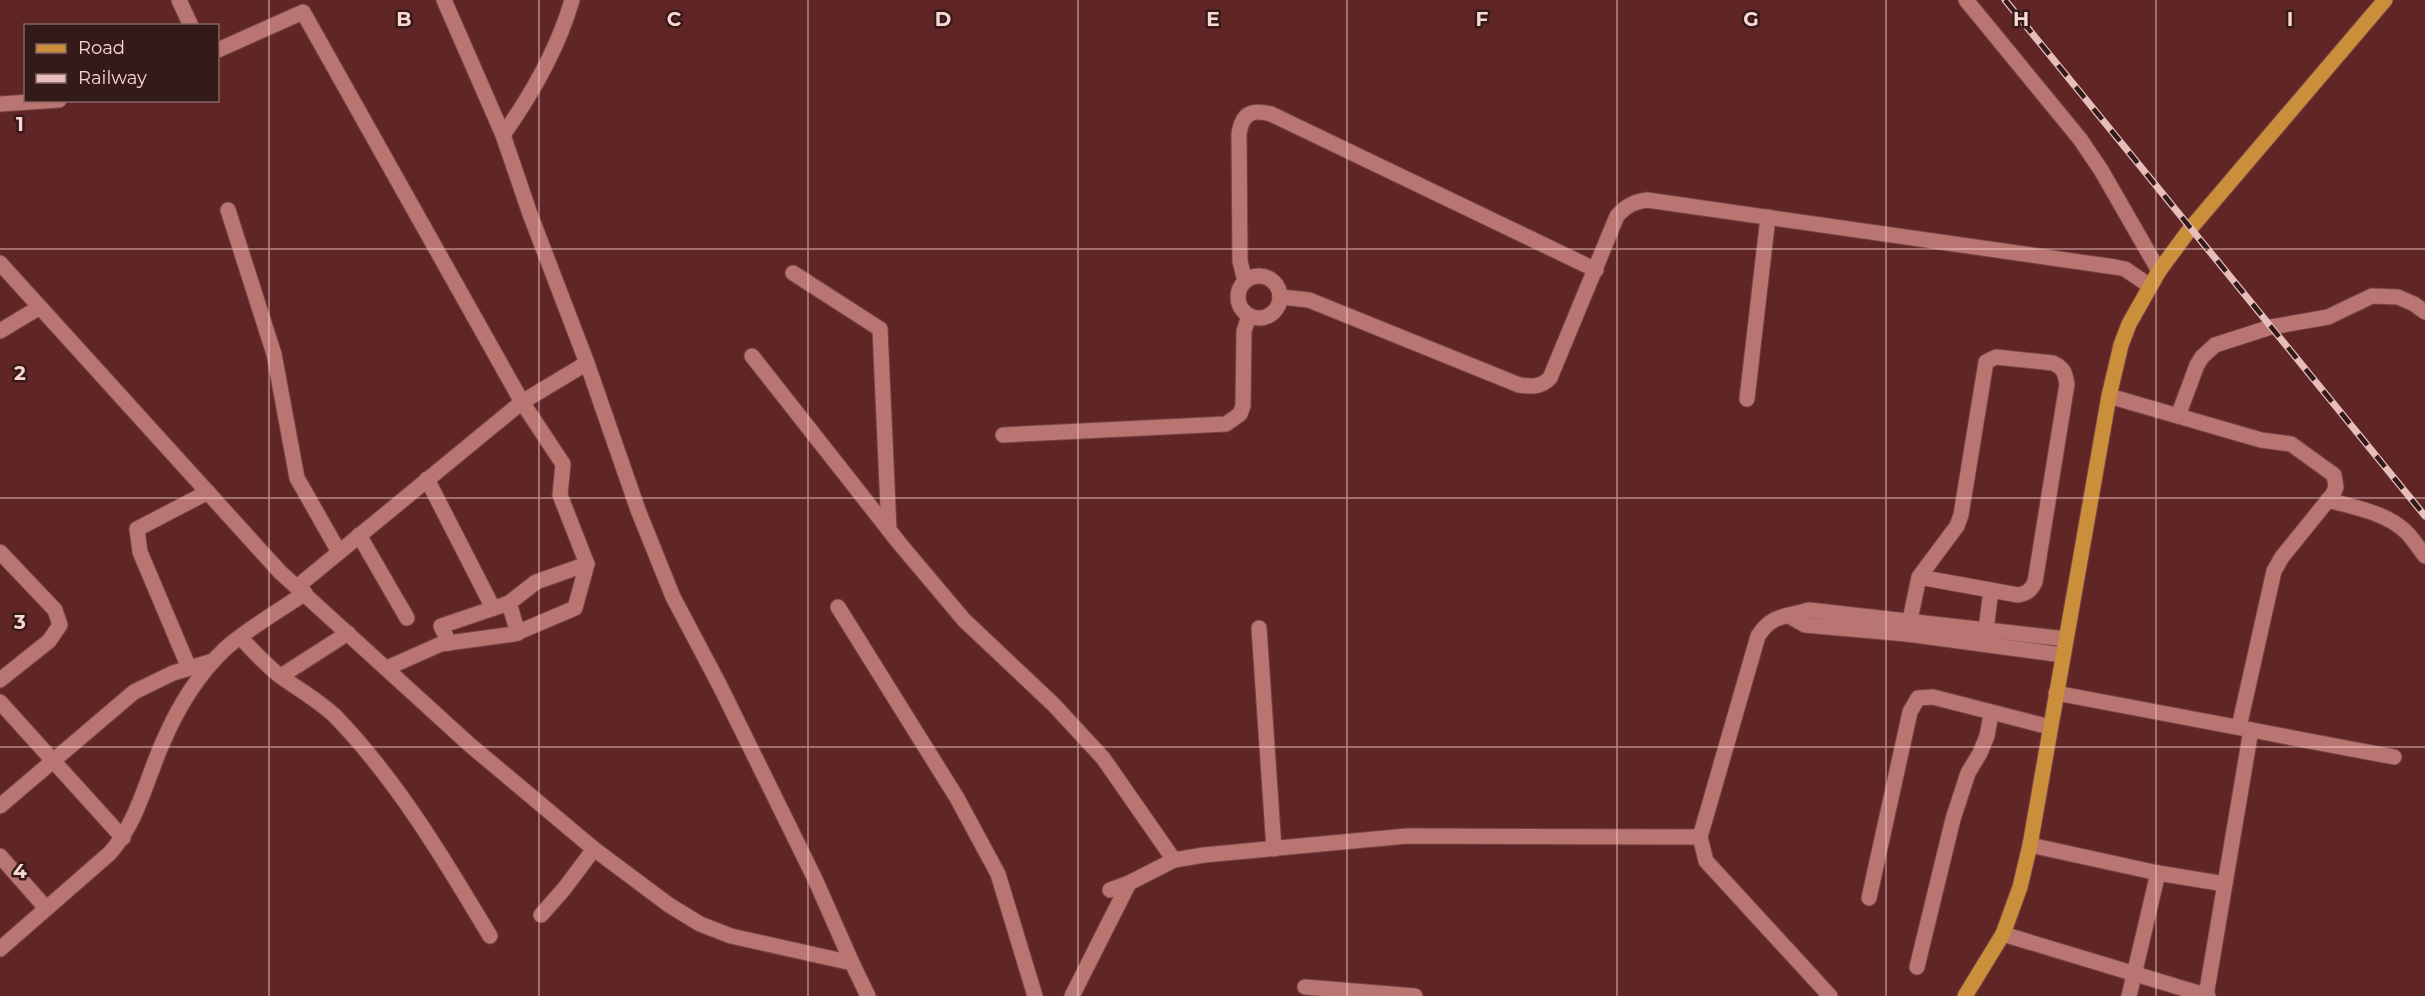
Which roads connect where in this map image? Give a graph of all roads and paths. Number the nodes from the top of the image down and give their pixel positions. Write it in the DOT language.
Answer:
graph roads {
  1 [pos="179,0"];
  2 [pos="444,0"];
  3 [pos="572,0"];
  4 [pos="1966,0"];
  5 [pos="2385,0"];
  6 [pos="299,6"];
  7 [pos="190,24"];
  8 [pos="219,49"];
  9 [pos="30,102"];
  10 [pos="0,104"];
  11 [pos="503,135"];
  12 [pos="228,210"];
  13 [pos="1768,217"];
  14 [pos="0,263"];
  15 [pos="1596,270"];
  16 [pos="2159,271"];
  17 [pos="794,273"];
  18 [pos="1245,281"];
  19 [pos="2150,286"];
  20 [pos="1280,297"];
  21 [pos="39,307"];
  22 [pos="2425,312"];
  23 [pos="1250,316"];
  24 [pos="0,331"];
  25 [pos="752,356"];
  26 [pos="587,363"];
  27 [pos="2109,396"];
  28 [pos="1747,399"];
  29 [pos="522,402"];
  30 [pos="2178,416"];
  31 [pos="1003,435"];
  32 [pos="427,479"];
  33 [pos="208,492"];
  34 [pos="2328,500"];
  35 [pos="889,530"];
  36 [pos="359,535"];
  37 [pos="0,552"];
  38 [pos="339,552"];
  39 [pos="2425,556"];
  40 [pos="587,564"];
  41 [pos="1919,578"];
  42 [pos="302,589"];
  43 [pos="1991,590"];
  44 [pos="509,603"];
  45 [pos="838,607"];
  46 [pos="493,608"];
  47 [pos="406,618"];
  48 [pos="1259,628"];
  49 [pos="1908,628"];
  50 [pos="348,633"];
  51 [pos="518,633"];
  52 [pos="1985,637"];
  53 [pos="240,638"];
  54 [pos="2066,639"];
  55 [pos="449,643"];
  56 [pos="2063,655"];
  57 [pos="214,661"];
  58 [pos="189,668"];
  59 [pos="387,668"];
  60 [pos="281,676"];
  61 [pos="0,680"];
  62 [pos="2056,693"];
  63 [pos="0,702"];
  64 [pos="1991,714"];
  65 [pos="2050,727"];
  66 [pos="2245,729"];
  67 [pos="2394,757"];
  68 [pos="53,760"];
  69 [pos="0,806"];
  70 [pos="1700,837"];
  71 [pos="123,838"];
  72 [pos="2030,845"];
  73 [pos="594,849"];
  74 [pos="1274,849"];
  75 [pos="0,856"];
  76 [pos="1174,860"];
  77 [pos="2158,873"];
  78 [pos="1130,883"];
  79 [pos="2225,884"];
  80 [pos="1110,890"];
  81 [pos="1869,898"];
  82 [pos="46,908"];
  83 [pos="541,915"];
  84 [pos="2003,933"];
  85 [pos="489,936"];
  86 [pos="0,949"];
  87 [pos="852,963"];
  88 [pos="1917,968"];
  89 [pos="2135,975"];
  90 [pos="1305,987"];
  91 [pos="868,996"];
  92 [pos="1035,996"];
  93 [pos="1072,996"];
  94 [pos="1415,996"];
  95 [pos="1830,996"];
  96 [pos="1965,996"];
  97 [pos="2129,996"];
  98 [pos="2206,996"];
  1 -- 7 [label="street"];
  2 -- 11 [label="street"];
  3 -- 11 [label="street"];
  4 -- 16 [label="street"];
  5 -- 16 [label="main road"];
  6 -- 8 [label="street"];
  6 -- 29 [label="street"];
  9 -- 10 [label="street"];
  11 -- 26 [label="street"];
  12 -- 38 [label="street"];
  13 -- 15 [label="street"];
  13 -- 19 [label="street"];
  13 -- 28 [label="street"];
  14 -- 21 [label="street"];
  15 -- 18 [label="street"];
  15 -- 20 [label="street"];
  16 -- 19 [label="main road"];
  17 -- 35 [label="street"];
  18 -- 20 [label="street"];
  18 -- 23 [label="street"];
  19 -- 27 [label="main road"];
  20 -- 23 [label="street"];
  21 -- 24 [label="street"];
  21 -- 33 [label="street"];
  22 -- 30 [label="street"];
  23 -- 31 [label="street"];
  25 -- 35 [label="street"];
  26 -- 29 [label="street"];
  26 -- 87 [label="street"];
  27 -- 30 [label="street"];
  27 -- 54 [label="main road"];
  29 -- 32 [label="street"];
  29 -- 40 [label="street"];
  30 -- 34 [label="street"];
  32 -- 36 [label="street"];
  32 -- 46 [label="street"];
  33 -- 42 [label="street"];
  33 -- 58 [label="street"];
  34 -- 39 [label="street"];
  34 -- 66 [label="street"];
  35 -- 76 [label="street"];
  36 -- 38 [label="street"];
  36 -- 47 [label="street"];
  37 -- 61 [label="street"];
  38 -- 42 [label="street"];
  40 -- 44 [label="street"];
  40 -- 51 [label="street"];
  41 -- 43 [label="street"];
  41 -- 43 [label="street"];
  41 -- 49 [label="street"];
  42 -- 50 [label="street"];
  42 -- 53 [label="street"];
  43 -- 52 [label="street"];
  44 -- 46 [label="street"];
  44 -- 51 [label="street"];
  45 -- 92 [label="street"];
  46 -- 55 [label="street"];
  48 -- 74 [label="street"];
  49 -- 52 [label="street"];
  49 -- 70 [label="street"];
  50 -- 59 [label="street"];
  50 -- 60 [label="street"];
  51 -- 55 [label="street"];
  52 -- 54 [label="street"];
  52 -- 56 [label="street"];
  53 -- 57 [label="street"];
  53 -- 60 [label="street"];
  54 -- 56 [label="main road"];
  55 -- 59 [label="street"];
  56 -- 62 [label="main road"];
  57 -- 58 [label="street"];
  57 -- 71 [label="street"];
  58 -- 68 [label="street"];
  59 -- 73 [label="street"];
  60 -- 85 [label="street"];
  62 -- 65 [label="main road"];
  62 -- 66 [label="street"];
  63 -- 68 [label="street"];
  64 -- 65 [label="street"];
  64 -- 81 [label="street"];
  64 -- 88 [label="street"];
  65 -- 72 [label="main road"];
  66 -- 67 [label="street"];
  66 -- 79 [label="street"];
  68 -- 69 [label="street"];
  68 -- 71 [label="street"];
  70 -- 74 [label="street"];
  70 -- 95 [label="street"];
  71 -- 82 [label="street"];
  72 -- 77 [label="street"];
  72 -- 84 [label="main road"];
  73 -- 83 [label="street"];
  73 -- 87 [label="street"];
  74 -- 76 [label="street"];
  75 -- 82 [label="street"];
  76 -- 78 [label="street"];
  77 -- 79 [label="street"];
  77 -- 89 [label="street"];
  78 -- 80 [label="street"];
  78 -- 93 [label="street"];
  79 -- 98 [label="street"];
  82 -- 86 [label="street"];
  84 -- 89 [label="street"];
  84 -- 96 [label="main road"];
  87 -- 91 [label="street"];
  89 -- 97 [label="street"];
  89 -- 98 [label="street"];
  90 -- 94 [label="street"];
}
